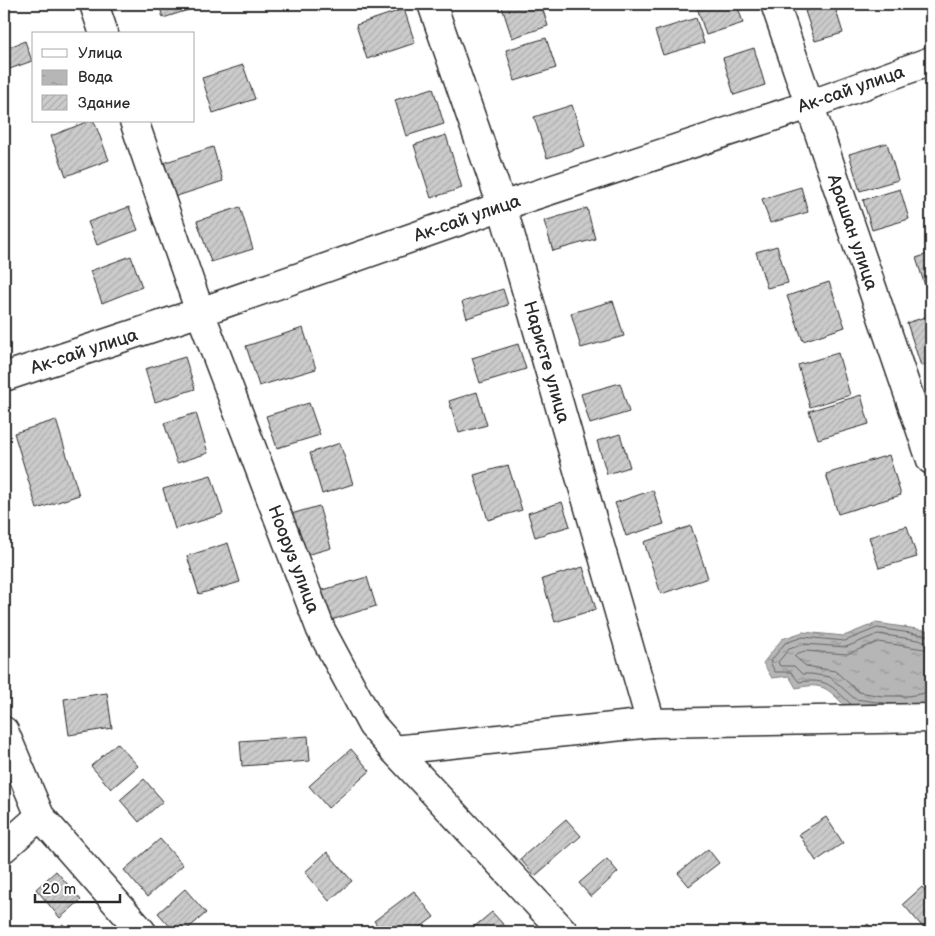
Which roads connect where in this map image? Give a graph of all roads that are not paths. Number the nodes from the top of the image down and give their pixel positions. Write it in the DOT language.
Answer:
graph roads {
  1 [pos="94,4"];
  2 [pos="432,4"];
  3 [pos="775,4"];
  4 [pos="103,32"];
  5 [pos="931,61"];
  6 [pos="809,105"];
  7 [pos="134,122"];
  8 [pos="502,206"];
  9 [pos="200,312"];
  10 [pos="4,377"];
  11 [pos="931,460"];
  12 [pos="931,718"];
  13 [pos="651,723"];
  14 [pos="4,731"];
  15 [pos="394,750"];
  16 [pos="40,816"];
  17 [pos="4,848"];
  18 [pos="142,932"];
  19 [pos="564,932"];
  1 -- 4 [label="street"];
  2 -- 8 [label="street, Наристе улица"];
  3 -- 6 [label="street, Арашан улица"];
  5 -- 6 [label="street, Ак-сай улица"];
  6 -- 8 [label="street, Ак-сай улица"];
  6 -- 11 [label="street, Арашан улица"];
  7 -- 9 [label="street, Нооруз улица"];
  8 -- 9 [label="street, Ак-сай улица"];
  8 -- 13 [label="street, Наристе улица"];
  9 -- 10 [label="street, Ак-сай улица"];
  9 -- 15 [label="street, Нооруз улица"];
  12 -- 13 [label="street"];
  13 -- 15 [label="street"];
  14 -- 16 [label="street"];
  15 -- 19 [label="street, Нооруз улица"];
  16 -- 17 [label="street"];
  16 -- 18 [label="street"];
}
